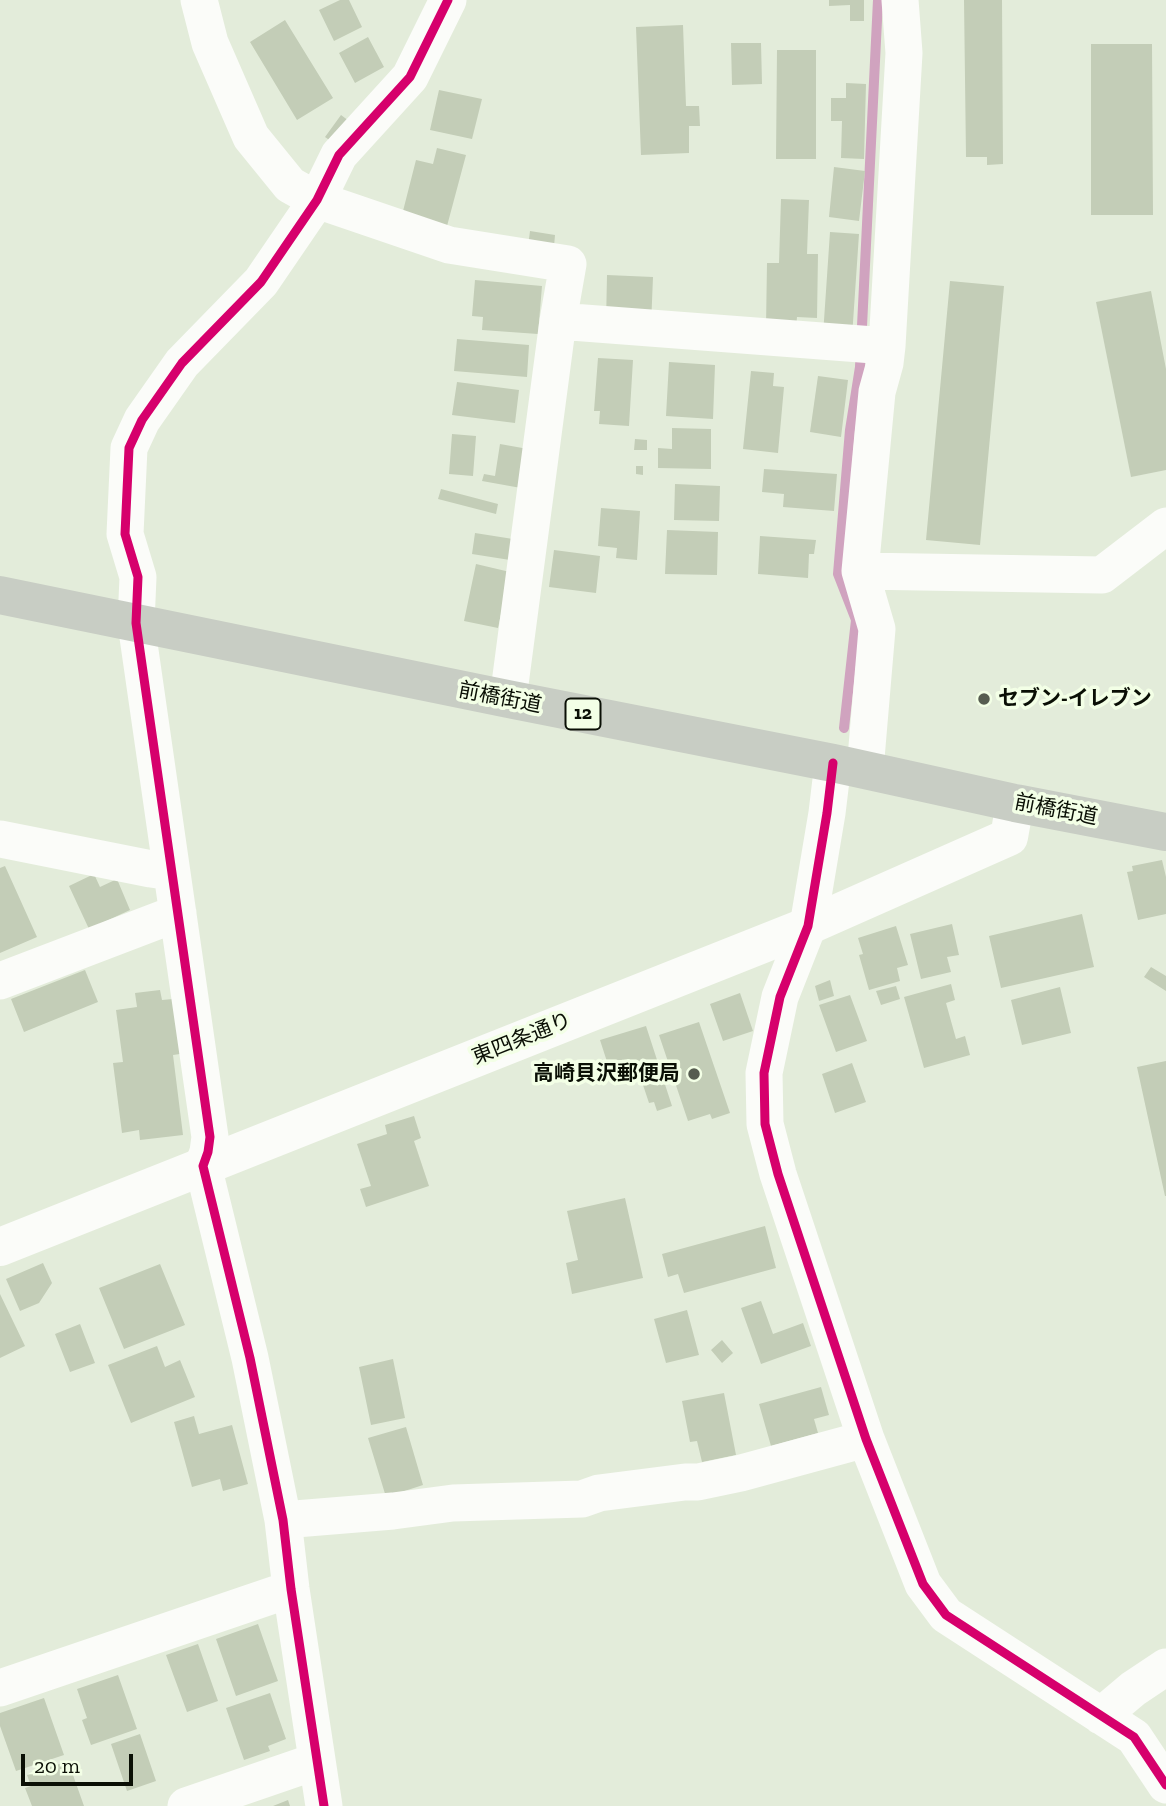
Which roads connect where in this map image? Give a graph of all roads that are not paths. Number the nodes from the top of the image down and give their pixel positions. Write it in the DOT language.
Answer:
graph roads {
  1 [pos="199,0"];
  2 [pos="448,0"];
  3 [pos="900,0"];
  4 [pos="317,200"];
  5 [pos="558,321"];
  6 [pos="887,346"];
  7 [pos="1166,526"];
  8 [pos="860,570"];
  9 [pos="0,595"];
  10 [pos="136,623"];
  11 [pos="508,699"];
  12 [pos="849,767"];
  13 [pos="1015,803"];
  14 [pos="1166,832"];
  15 [pos="0,839"];
  16 [pos="171,872"];
  17 [pos="177,913"];
  18 [pos="808,926"];
  19 [pos="0,981"];
  20 [pos="203,1166"];
  21 [pos="0,1247"];
  22 [pos="866,1439"];
  23 [pos="283,1520"];
  24 [pos="290,1589"];
  25 [pos="1166,1667"];
  26 [pos="0,1688"];
  27 [pos="1101,1716"];
  28 [pos="317,1761"];
  29 [pos="1166,1784"];
  30 [pos="186,1806"];
  31 [pos="324,1806"];
  1 -- 4 [label="street"];
  2 -- 4 [label="street"];
  3 -- 6 [label="street"];
  4 -- 5 [label="street"];
  4 -- 10 [label="street"];
  5 -- 6 [label="street"];
  5 -- 11 [label="street"];
  6 -- 8 [label="street"];
  7 -- 8 [label="street"];
  8 -- 12 [label="street"];
  9 -- 10 [label="main road, 前橋街道 / 12"];
  10 -- 11 [label="main road, 前橋街道 / 12"];
  10 -- 16 [label="street"];
  11 -- 12 [label="main road, 前橋街道 / 12"];
  12 -- 13 [label="main road, 前橋街道 / 12"];
  12 -- 18 [label="street"];
  13 -- 14 [label="main road, 前橋街道 / 12"];
  13 -- 18 [label="street, 東四条通り"];
  15 -- 16 [label="street"];
  16 -- 17 [label="street"];
  17 -- 19 [label="street"];
  17 -- 20 [label="street"];
  18 -- 20 [label="street, 東四条通り"];
  18 -- 22 [label="street"];
  20 -- 21 [label="street, 東四条通り"];
  20 -- 23 [label="street"];
  22 -- 23 [label="street"];
  22 -- 27 [label="street"];
  23 -- 24 [label="street"];
  24 -- 26 [label="street"];
  24 -- 28 [label="street"];
  25 -- 27 [label="street"];
  27 -- 29 [label="street"];
  28 -- 30 [label="street"];
  28 -- 31 [label="street"];
}
